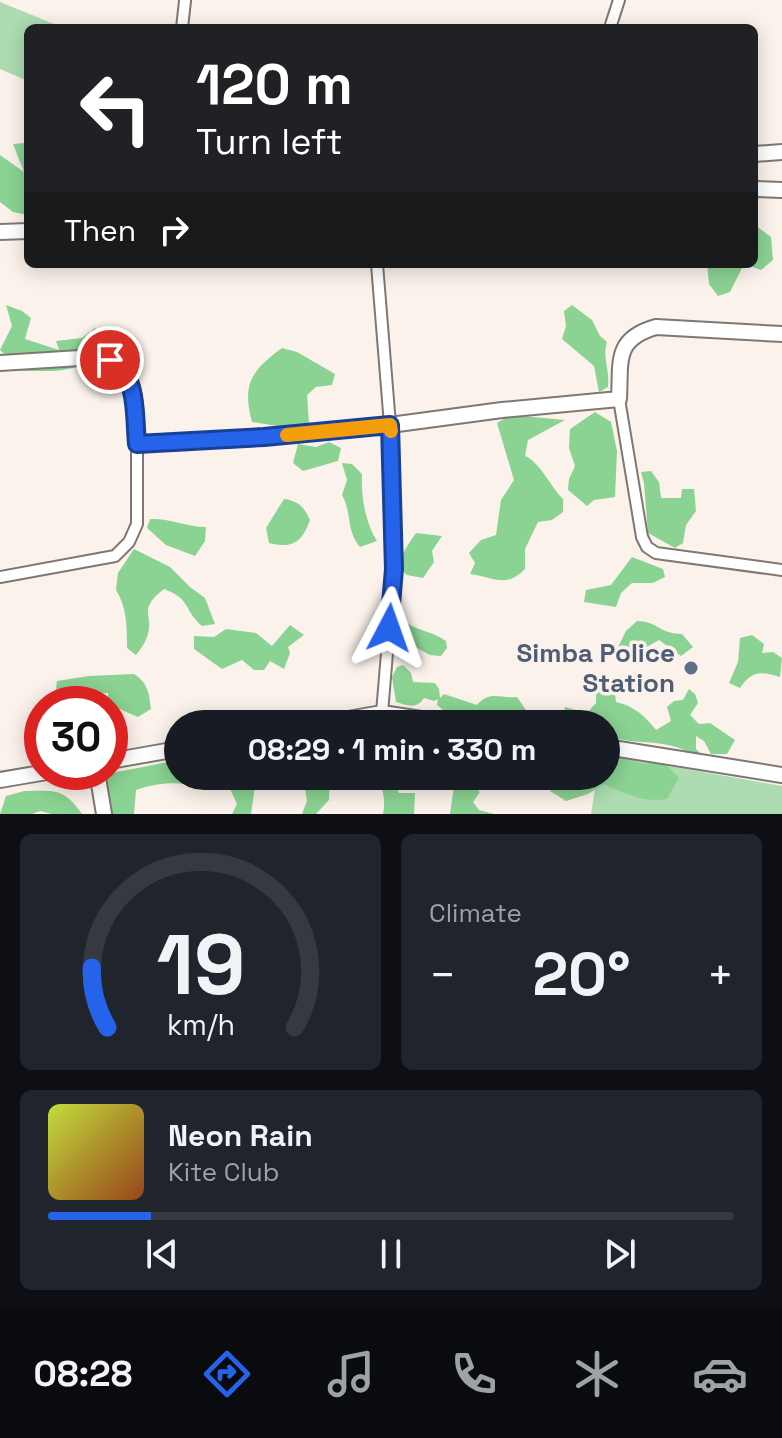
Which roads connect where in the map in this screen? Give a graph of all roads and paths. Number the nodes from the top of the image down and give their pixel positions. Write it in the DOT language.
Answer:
graph roads {
  1 [pos="178,0"];
  2 [pos="186,0"];
  3 [pos="619,0"];
  4 [pos="183,24"];
  5 [pos="611,24"];
  6 [pos="782,152"];
  7 [pos="758,154"];
  8 [pos="758,189"];
  9 [pos="782,190"];
  10 [pos="24,231"];
  11 [pos="0,232"];
  12 [pos="377,268"];
  13 [pos="782,334"];
  14 [pos="0,363"];
  15 [pos="619,399"];
  16 [pos="390,425"];
  17 [pos="137,444"];
  18 [pos="782,570"];
  19 [pos="0,577"];
  20 [pos="382,710"];
  21 [pos="620,749"];
  22 [pos="164,751"];
  23 [pos="128,758"];
  24 [pos="782,775"];
  25 [pos="24,776"];
  26 [pos="0,780"];
  27 [pos="100,790"];
  28 [pos="104,814"];
  1 -- 2 [label="street"];
  2 -- 4 [label="street"];
  3 -- 5 [label="street"];
  6 -- 7 [label="street"];
  8 -- 9 [label="street"];
  10 -- 11 [label="street"];
  12 -- 16 [label="street"];
  13 -- 15 [label="street"];
  14 -- 17 [label="street"];
  15 -- 16 [label="street"];
  15 -- 18 [label="street"];
  16 -- 17 [label="street"];
  16 -- 20 [label="street"];
  17 -- 19 [label="street"];
  21 -- 24 [label="street"];
  22 -- 23 [label="street"];
  25 -- 26 [label="street"];
  27 -- 28 [label="street"];
}
